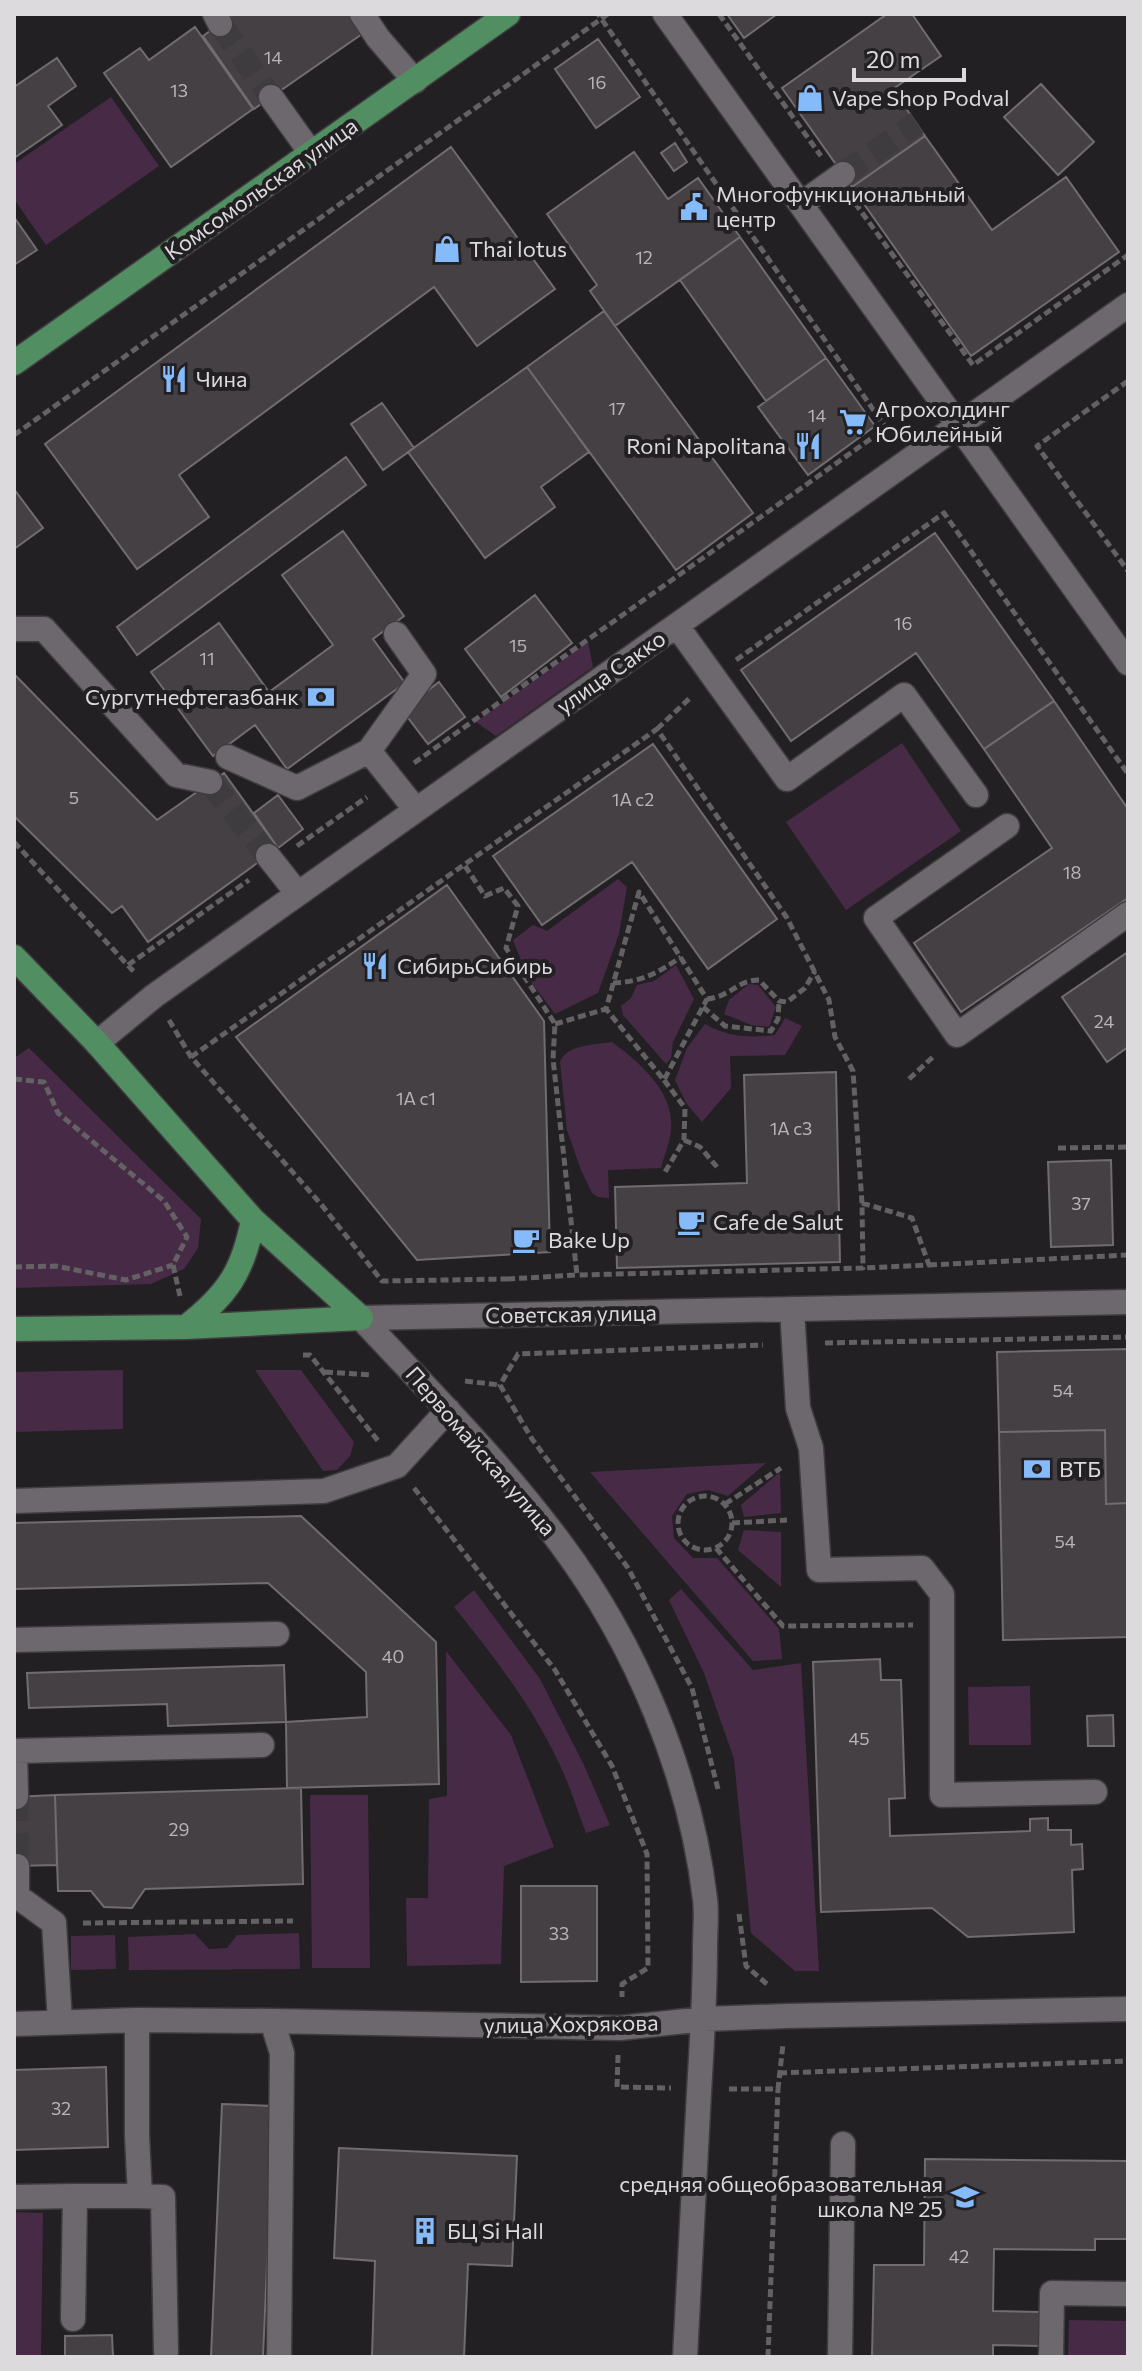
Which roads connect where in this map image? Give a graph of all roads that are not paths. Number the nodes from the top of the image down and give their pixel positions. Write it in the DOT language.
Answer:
graph roads {
  1 [pos="362,14"];
  2 [pos="508,14"];
  3 [pos="665,14"];
  4 [pos="415,81"];
  5 [pos="271,97"];
  6 [pos="311,153"];
  7 [pos="843,174"];
  8 [pos="801,204"];
  9 [pos="1128,305"];
  10 [pos="14,363"];
  11 [pos="959,426"];
  12 [pos="677,626"];
  13 [pos="14,629"];
  14 [pos="396,634"];
  15 [pos="1128,663"];
  16 [pos="369,751"];
  17 [pos="228,757"];
  18 [pos="210,782"];
  19 [pos="976,795"];
  20 [pos="416,810"];
  21 [pos="1007,826"];
  22 [pos="271,860"];
  23 [pos="298,894"];
  24 [pos="1128,914"];
  25 [pos="14,957"];
  26 [pos="97,1043"];
  27 [pos="253,1220"];
  28 [pos="1128,1302"];
  29 [pos="792,1309"];
  30 [pos="361,1318"];
  31 [pos="186,1327"];
  32 [pos="14,1329"];
  33 [pos="448,1410"];
  34 [pos="14,1501"];
  35 [pos="277,1634"];
  36 [pos="14,1640"];
  37 [pos="262,1745"];
  38 [pos="15,1751"];
  39 [pos="1095,1792"];
  40 [pos="16,1797"];
  41 [pos="17,1866"];
  42 [pos="16,1894"];
  43 [pos="1128,2009"];
  44 [pos="705,2019"];
  45 [pos="137,2020"];
  46 [pos="272,2021"];
  47 [pos="60,2022"];
  48 [pos="14,2024"];
  49 [pos="843,2144"];
  50 [pos="75,2196"];
  51 [pos="140,2196"];
  52 [pos="14,2197"];
  53 [pos="1128,2294"];
  54 [pos="73,2319"];
  55 [pos="166,2352"];
  56 [pos="279,2357"];
  57 [pos="685,2357"];
  58 [pos="840,2357"];
  59 [pos="1051,2357"];
  1 -- 4 [label="street"];
  2 -- 4 [label="main road, Комсомольская улица"];
  3 -- 8 [label="street"];
  4 -- 6 [label="main road, Комсомольская улица"];
  5 -- 6 [label="street"];
  6 -- 10 [label="main road, Комсомольская улица"];
  7 -- 8 [label="street"];
  8 -- 11 [label="street"];
  9 -- 11 [label="street, улица Сакко"];
  11 -- 12 [label="street, улица Сакко"];
  11 -- 15 [label="street"];
  12 -- 19 [label="street"];
  12 -- 20 [label="street, улица Сакко"];
  13 -- 18 [label="street"];
  14 -- 16 [label="street"];
  16 -- 17 [label="street"];
  16 -- 20 [label="street"];
  20 -- 23 [label="street, улица Сакко"];
  21 -- 24 [label="street"];
  22 -- 23 [label="street"];
  23 -- 26 [label="street, улица Сакко"];
  25 -- 26 [label="main road, Первомайская улица"];
  26 -- 27 [label="main road, Первомайская улица"];
  27 -- 30 [label="main road, Первомайская улица"];
  27 -- 31 [label="main road"];
  28 -- 29 [label="street, Советская улица"];
  29 -- 30 [label="street, Советская улица"];
  29 -- 39 [label="street"];
  30 -- 31 [label="main road, Советская улица"];
  30 -- 33 [label="street, Первомайская улица"];
  31 -- 32 [label="main road, Советская улица"];
  33 -- 34 [label="street"];
  33 -- 44 [label="street, Первомайская улица"];
  35 -- 36 [label="street"];
  37 -- 38 [label="street"];
  38 -- 40 [label="street"];
  41 -- 42 [label="street"];
  42 -- 47 [label="street"];
  43 -- 44 [label="street, улица Хохрякова"];
  44 -- 46 [label="street, улица Хохрякова"];
  44 -- 57 [label="street, Первомайская улица"];
  45 -- 46 [label="street, улица Хохрякова"];
  45 -- 47 [label="street, улица Хохрякова"];
  45 -- 51 [label="street"];
  46 -- 56 [label="street"];
  47 -- 48 [label="street, улица Хохрякова"];
  49 -- 58 [label="street"];
  50 -- 51 [label="street"];
  50 -- 52 [label="street"];
  50 -- 54 [label="street"];
  51 -- 55 [label="street"];
  53 -- 59 [label="street"];
}
